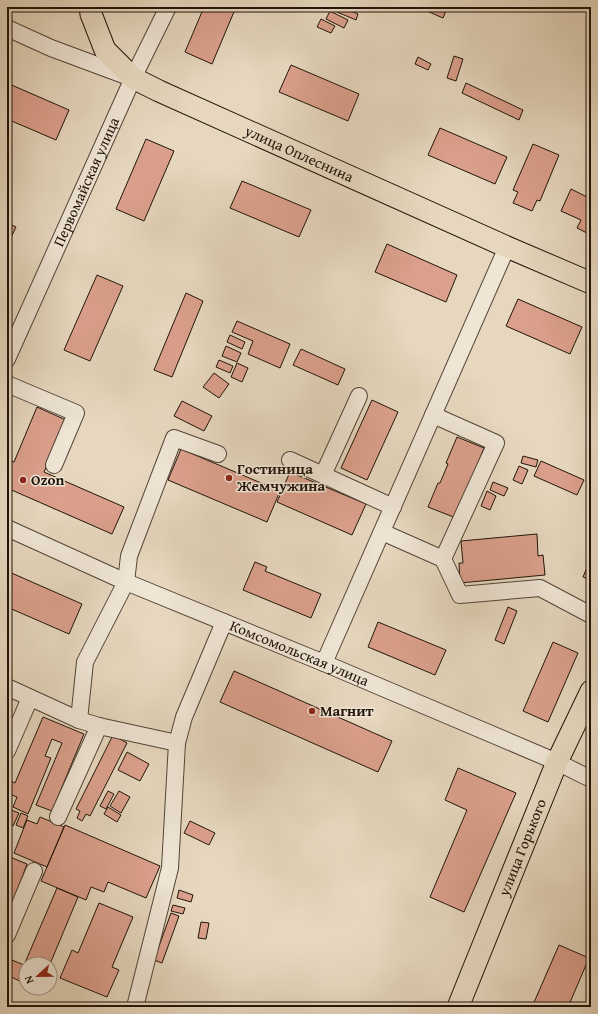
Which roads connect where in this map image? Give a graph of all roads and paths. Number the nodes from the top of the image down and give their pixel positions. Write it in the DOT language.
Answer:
graph roads {
  1 [pos="90,7"];
  2 [pos="168,7"];
  3 [pos="7,28"];
  4 [pos="132,78"];
  5 [pos="507,247"];
  6 [pos="591,283"];
  7 [pos="7,359"];
  8 [pos="7,384"];
  9 [pos="359,396"];
  10 [pos="433,415"];
  11 [pos="218,454"];
  12 [pos="290,460"];
  13 [pos="54,465"];
  14 [pos="323,475"];
  15 [pos="393,507"];
  16 [pos="7,528"];
  17 [pos="382,532"];
  18 [pos="443,559"];
  19 [pos="126,582"];
  20 [pos="591,615"];
  21 [pos="224,622"];
  22 [pos="324,663"];
  23 [pos="7,687"];
  24 [pos="591,691"];
  25 [pos="30,698"];
  26 [pos="79,720"];
  27 [pos="99,726"];
  28 [pos="177,742"];
  29 [pos="7,751"];
  30 [pos="557,762"];
  31 [pos="591,778"];
  32 [pos="58,817"];
  33 [pos="34,871"];
  34 [pos="7,935"];
  35 [pos="135,1007"];
  36 [pos="458,1007"];
  1 -- 4 [label="main road"];
  2 -- 4 [label="street, Первомайская улица"];
  3 -- 4 [label="street, улица Оплеснина"];
  4 -- 5 [label="main road, улица Оплеснина"];
  4 -- 7 [label="street, Первомайская улица"];
  5 -- 6 [label="main road, улица Оплеснина"];
  5 -- 10 [label="street"];
  8 -- 13 [label="street"];
  9 -- 14 [label="street"];
  10 -- 15 [label="street"];
  10 -- 18 [label="street"];
  11 -- 19 [label="street"];
  12 -- 14 [label="street"];
  14 -- 15 [label="street"];
  15 -- 17 [label="street"];
  16 -- 19 [label="street, Комсомольская улица"];
  17 -- 18 [label="street"];
  17 -- 22 [label="street"];
  18 -- 20 [label="street"];
  19 -- 21 [label="street, Комсомольская улица"];
  19 -- 26 [label="street"];
  21 -- 22 [label="street, Комсомольская улица"];
  21 -- 28 [label="street"];
  22 -- 30 [label="street, Комсомольская улица"];
  23 -- 25 [label="street"];
  24 -- 30 [label="main road, улица Горького"];
  25 -- 26 [label="street"];
  25 -- 29 [label="street"];
  26 -- 27 [label="street"];
  27 -- 28 [label="street"];
  27 -- 32 [label="street"];
  28 -- 35 [label="street"];
  30 -- 31 [label="street, Комсомольская улица"];
  30 -- 36 [label="main road, улица Горького"];
  33 -- 34 [label="street"];
}
